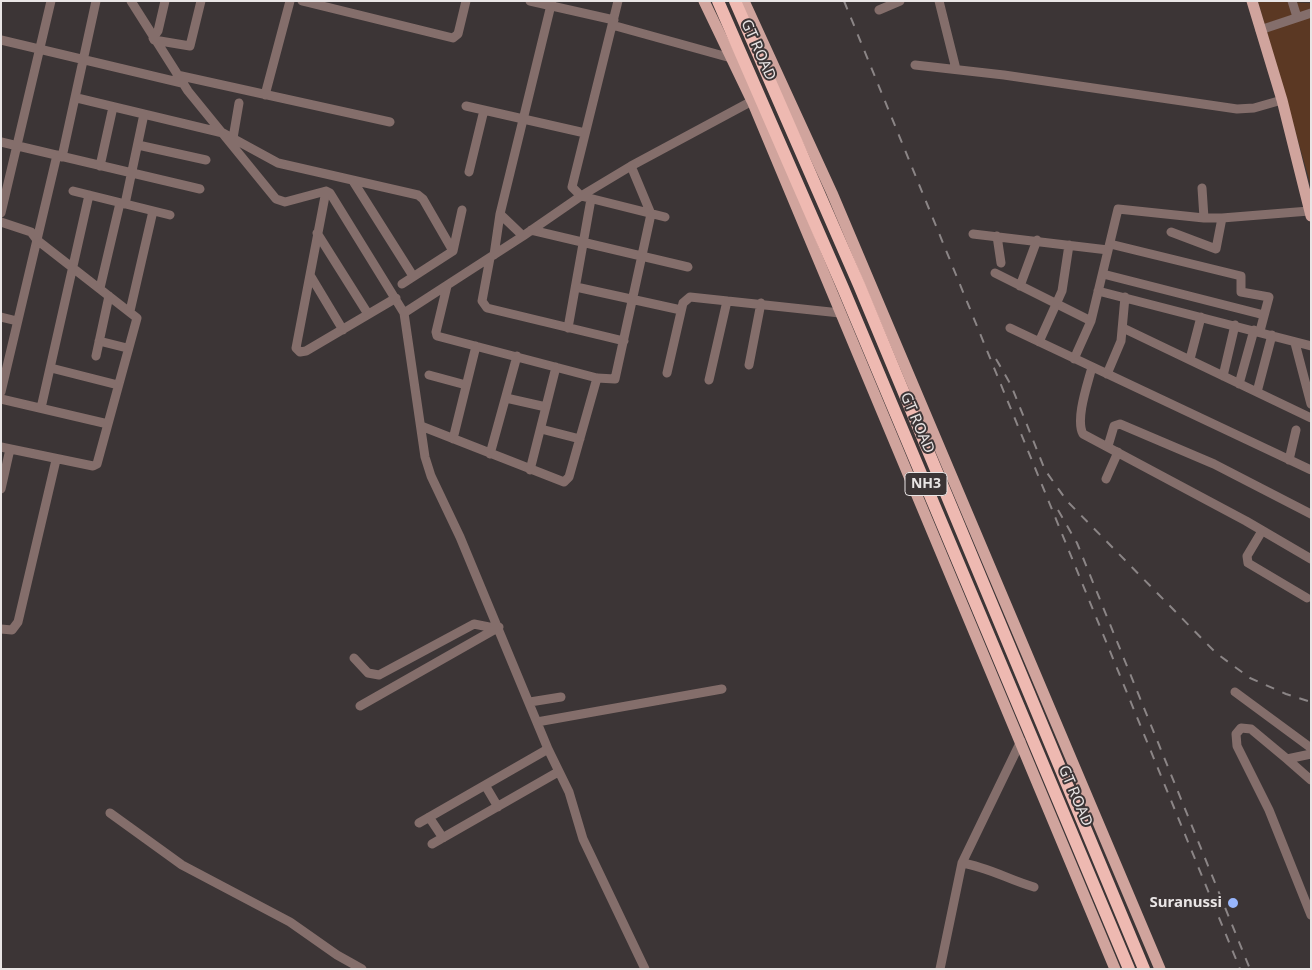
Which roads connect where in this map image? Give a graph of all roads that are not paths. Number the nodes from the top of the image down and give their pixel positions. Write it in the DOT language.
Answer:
graph roads {
  1 [pos="51,1"];
  2 [pos="96,1"];
  3 [pos="131,1"];
  4 [pos="165,1"];
  5 [pos="201,1"];
  6 [pos="290,1"];
  7 [pos="466,1"];
  8 [pos="530,1"];
  9 [pos="618,1"];
  10 [pos="704,1"];
  11 [pos="718,1"];
  12 [pos="735,1"];
  13 [pos="744,1"];
  14 [pos="939,1"];
  15 [pos="1252,1"];
  16 [pos="1292,1"];
  17 [pos="309,2"];
  18 [pos="896,2"];
  19 [pos="551,4"];
  20 [pos="340,5"];
  21 [pos="879,10"];
  22 [pos="1311,13"];
  23 [pos="1297,17"];
  24 [pos="613,22"];
  25 [pos="1260,30"];
  26 [pos="154,39"];
  27 [pos="1,40"];
  28 [pos="40,49"];
  29 [pos="731,58"];
  30 [pos="84,60"];
  31 [pos="915,66"];
  32 [pos="956,70"];
  33 [pos="180,79"];
  34 [pos="265,95"];
  35 [pos="77,98"];
  36 [pos="1282,100"];
  37 [pos="752,101"];
  38 [pos="239,103"];
  39 [pos="466,106"];
  40 [pos="114,107"];
  41 [pos="484,110"];
  42 [pos="144,114"];
  43 [pos="524,118"];
  44 [pos="390,122"];
  45 [pos="223,133"];
  46 [pos="585,133"];
  47 [pos="233,138"];
  48 [pos="1,142"];
  49 [pos="138,145"];
  50 [pos="18,146"];
  51 [pos="59,156"];
  52 [pos="206,160"];
  53 [pos="100,166"];
  54 [pos="631,166"];
  55 [pos="469,172"];
  56 [pos="132,174"];
  57 [pos="6,178"];
  58 [pos="353,181"];
  59 [pos="1202,188"];
  60 [pos="200,189"];
  61 [pos="326,190"];
  62 [pos="73,191"];
  63 [pos="89,195"];
  64 [pos="581,196"];
  65 [pos="591,199"];
  66 [pos="123,203"];
  67 [pos="462,210"];
  68 [pos="153,211"];
  69 [pos="1,213"];
  70 [pos="1310,213"];
  71 [pos="500,214"];
  72 [pos="651,214"];
  73 [pos="170,215"];
  74 [pos="665,217"];
  75 [pos="1204,218"];
  76 [pos="1222,218"];
  77 [pos="1,222"];
  78 [pos="531,230"];
  79 [pos="1172,232"];
  80 [pos="317,233"];
  81 [pos="972,234"];
  82 [pos="524,236"];
  83 [pos="997,236"];
  84 [pos="38,240"];
  85 [pos="1037,240"];
  86 [pos="582,242"];
  87 [pos="1069,245"];
  88 [pos="1109,247"];
  89 [pos="453,251"];
  90 [pos="643,256"];
  91 [pos="492,257"];
  92 [pos="1001,263"];
  93 [pos="688,267"];
  94 [pos="73,268"];
  95 [pos="995,273"];
  96 [pos="1103,274"];
  97 [pos="310,275"];
  98 [pos="413,276"];
  99 [pos="402,284"];
  100 [pos="447,286"];
  101 [pos="1020,286"];
  102 [pos="100,288"];
  103 [pos="576,288"];
  104 [pos="1098,290"];
  105 [pos="109,296"];
  106 [pos="1125,297"];
  107 [pos="396,298"];
  108 [pos="634,300"];
  109 [pos="727,300"];
  110 [pos="761,304"];
  111 [pos="1057,304"];
  112 [pos="681,310"];
  113 [pos="130,311"];
  114 [pos="404,313"];
  115 [pos="840,313"];
  116 [pos="368,314"];
  117 [pos="1264,315"];
  118 [pos="1,317"];
  119 [pos="1201,317"];
  120 [pos="17,321"];
  121 [pos="1092,321"];
  122 [pos="1235,325"];
  123 [pos="568,328"];
  124 [pos="1010,328"];
  125 [pos="1123,328"];
  126 [pos="343,330"];
  127 [pos="1257,331"];
  128 [pos="1272,335"];
  129 [pos="99,341"];
  130 [pos="624,341"];
  131 [pos="1039,342"];
  132 [pos="1295,342"];
  133 [pos="476,346"];
  134 [pos="1311,346"];
  135 [pos="127,348"];
  136 [pos="96,356"];
  137 [pos="517,356"];
  138 [pos="1074,359"];
  139 [pos="1190,359"];
  140 [pos="749,365"];
  141 [pos="556,367"];
  142 [pos="1092,367"];
  143 [pos="51,368"];
  144 [pos="667,373"];
  145 [pos="1107,374"];
  146 [pos="429,375"];
  147 [pos="1222,376"];
  148 [pos="596,378"];
  149 [pos="708,380"];
  150 [pos="1240,384"];
  151 [pos="118,385"];
  152 [pos="466,385"];
  153 [pos="1,392"];
  154 [pos="1257,392"];
  155 [pos="506,398"];
  156 [pos="1,399"];
  157 [pos="1311,404"];
  158 [pos="546,407"];
  159 [pos="41,408"];
  160 [pos="1311,418"];
  161 [pos="108,424"];
  162 [pos="421,426"];
  163 [pos="541,429"];
  164 [pos="1296,430"];
  165 [pos="453,439"];
  166 [pos="580,439"];
  167 [pos="1108,446"];
  168 [pos="6,448"];
  169 [pos="1118,452"];
  170 [pos="490,454"];
  171 [pos="56,460"];
  172 [pos="1289,460"];
  173 [pos="530,470"];
  174 [pos="1311,470"];
  175 [pos="1106,479"];
  176 [pos="1,489"];
  177 [pos="1311,514"];
  178 [pos="1262,531"];
  179 [pos="1311,559"];
  180 [pos="1307,598"];
  181 [pos="497,627"];
  182 [pos="1,629"];
  183 [pos="354,658"];
  184 [pos="722,688"];
  185 [pos="1235,692"];
  186 [pos="561,697"];
  187 [pos="530,702"];
  188 [pos="360,706"];
  189 [pos="537,722"];
  190 [pos="1021,742"];
  191 [pos="1311,748"];
  192 [pos="548,749"];
  193 [pos="1311,754"];
  194 [pos="1287,759"];
  195 [pos="558,772"];
  196 [pos="1311,780"];
  197 [pos="485,785"];
  198 [pos="498,807"];
  199 [pos="110,813"];
  200 [pos="429,817"];
  201 [pos="419,823"];
  202 [pos="443,838"];
  203 [pos="432,844"];
  204 [pos="962,863"];
  205 [pos="1034,888"];
  206 [pos="1311,915"];
  207 [pos="362,969"];
  208 [pos="646,969"];
  209 [pos="940,969"];
  210 [pos="1115,969"];
  211 [pos="1129,969"];
  212 [pos="1144,969"];
  213 [pos="1160,969"];
  1 -- 28 [label="street"];
  2 -- 30 [label="street"];
  3 -- 26 [label="street"];
  4 -- 26 [label="street"];
  5 -- 26 [label="street"];
  6 -- 34 [label="street"];
  7 -- 20 [label="street"];
  8 -- 19 [label="street"];
  9 -- 24 [label="street"];
  10 -- 29 [label="main road"];
  11 -- 211 [label="highway, GT ROAD / NH3"];
  12 -- 212 [label="highway, GT ROAD / NH3"];
  13 -- 213 [label="main road"];
  14 -- 32 [label="street"];
  15 -- 25 [label="main road"];
  16 -- 23 [label="street"];
  17 -- 20 [label="street"];
  18 -- 21 [label="street"];
  19 -- 24 [label="street"];
  19 -- 43 [label="street"];
  22 -- 23 [label="street"];
  23 -- 25 [label="street"];
  24 -- 29 [label="street"];
  24 -- 46 [label="street"];
  25 -- 36 [label="main road"];
  26 -- 33 [label="street"];
  27 -- 28 [label="street"];
  28 -- 30 [label="street"];
  28 -- 50 [label="street"];
  29 -- 37 [label="main road"];
  30 -- 33 [label="street"];
  30 -- 35 [label="street"];
  31 -- 32 [label="street"];
  32 -- 36 [label="street"];
  33 -- 34 [label="street"];
  33 -- 45 [label="street"];
  34 -- 44 [label="street"];
  35 -- 40 [label="street"];
  35 -- 51 [label="street"];
  36 -- 70 [label="main road"];
  37 -- 54 [label="street"];
  37 -- 115 [label="main road"];
  38 -- 47 [label="street"];
  39 -- 41 [label="street"];
  40 -- 42 [label="street"];
  40 -- 53 [label="street"];
  41 -- 43 [label="street"];
  41 -- 55 [label="street"];
  42 -- 45 [label="street"];
  42 -- 49 [label="street"];
  43 -- 46 [label="street"];
  43 -- 71 [label="street"];
  45 -- 47 [label="street"];
  45 -- 61 [label="street"];
  46 -- 64 [label="street"];
  47 -- 58 [label="street"];
  48 -- 50 [label="street"];
  49 -- 52 [label="street"];
  49 -- 56 [label="street"];
  50 -- 51 [label="street"];
  50 -- 57 [label="street"];
  51 -- 53 [label="street"];
  51 -- 84 [label="street"];
  53 -- 56 [label="street"];
  54 -- 64 [label="street"];
  54 -- 72 [label="street"];
  56 -- 60 [label="street"];
  56 -- 66 [label="street"];
  57 -- 69 [label="street"];
  58 -- 89 [label="street"];
  58 -- 98 [label="street"];
  59 -- 75 [label="street"];
  61 -- 80 [label="street"];
  61 -- 107 [label="street"];
  62 -- 63 [label="street"];
  63 -- 66 [label="street"];
  63 -- 94 [label="street"];
  64 -- 65 [label="street"];
  64 -- 78 [label="street"];
  65 -- 72 [label="street"];
  65 -- 86 [label="street"];
  66 -- 68 [label="street"];
  66 -- 102 [label="street"];
  67 -- 89 [label="street"];
  68 -- 73 [label="street"];
  68 -- 113 [label="street"];
  70 -- 76 [label="street"];
  71 -- 82 [label="street"];
  71 -- 91 [label="street"];
  72 -- 74 [label="street"];
  72 -- 90 [label="street"];
  75 -- 76 [label="street"];
  75 -- 88 [label="street"];
  76 -- 79 [label="street"];
  77 -- 84 [label="street"];
  78 -- 82 [label="street"];
  78 -- 86 [label="street"];
  80 -- 97 [label="street"];
  80 -- 116 [label="street"];
  81 -- 83 [label="street"];
  82 -- 91 [label="street"];
  83 -- 85 [label="street"];
  83 -- 92 [label="street"];
  84 -- 94 [label="street"];
  84 -- 120 [label="street"];
  85 -- 87 [label="street"];
  85 -- 101 [label="street"];
  86 -- 90 [label="street"];
  86 -- 103 [label="street"];
  87 -- 88 [label="street"];
  87 -- 111 [label="street"];
  88 -- 96 [label="street"];
  88 -- 117 [label="street"];
  89 -- 98 [label="street"];
  90 -- 93 [label="street"];
  90 -- 108 [label="street"];
  91 -- 100 [label="street"];
  91 -- 123 [label="street"];
  94 -- 102 [label="street"];
  94 -- 143 [label="street"];
  95 -- 101 [label="street"];
  96 -- 104 [label="street"];
  96 -- 117 [label="street"];
  97 -- 126 [label="street"];
  97 -- 126 [label="street"];
  98 -- 99 [label="street"];
  100 -- 114 [label="street"];
  100 -- 133 [label="street"];
  101 -- 111 [label="street"];
  102 -- 105 [label="street"];
  103 -- 108 [label="street"];
  103 -- 123 [label="street"];
  104 -- 106 [label="street"];
  104 -- 121 [label="street"];
  105 -- 113 [label="street"];
  105 -- 129 [label="street"];
  106 -- 119 [label="street"];
  106 -- 125 [label="street"];
  107 -- 114 [label="street"];
  107 -- 116 [label="street"];
  108 -- 112 [label="street"];
  108 -- 130 [label="street"];
  109 -- 110 [label="street"];
  109 -- 112 [label="street"];
  109 -- 149 [label="street"];
  110 -- 115 [label="street"];
  110 -- 140 [label="street"];
  111 -- 121 [label="street"];
  111 -- 131 [label="street"];
  112 -- 144 [label="street"];
  113 -- 135 [label="street"];
  114 -- 162 [label="street"];
  115 -- 190 [label="main road"];
  116 -- 126 [label="street"];
  117 -- 127 [label="street"];
  118 -- 120 [label="street"];
  119 -- 122 [label="street"];
  119 -- 139 [label="street"];
  120 -- 153 [label="street"];
  121 -- 138 [label="street"];
  122 -- 127 [label="street"];
  122 -- 147 [label="street"];
  123 -- 130 [label="street"];
  124 -- 131 [label="street"];
  125 -- 139 [label="street"];
  125 -- 145 [label="street"];
  127 -- 128 [label="street"];
  127 -- 150 [label="street"];
  128 -- 132 [label="street"];
  128 -- 154 [label="street"];
  129 -- 135 [label="street"];
  129 -- 136 [label="street"];
  130 -- 148 [label="street"];
  131 -- 138 [label="street"];
  132 -- 134 [label="street"];
  132 -- 157 [label="street"];
  133 -- 137 [label="street"];
  133 -- 152 [label="street"];
  135 -- 151 [label="street"];
  137 -- 141 [label="street"];
  137 -- 155 [label="street"];
  138 -- 142 [label="street"];
  139 -- 147 [label="street"];
  141 -- 148 [label="street"];
  141 -- 158 [label="street"];
  142 -- 145 [label="street"];
  142 -- 167 [label="street"];
  143 -- 151 [label="street"];
  143 -- 159 [label="street"];
  145 -- 172 [label="street"];
  146 -- 152 [label="street"];
  147 -- 150 [label="street"];
  148 -- 166 [label="street"];
  150 -- 154 [label="street"];
  151 -- 161 [label="street"];
  152 -- 165 [label="street"];
  154 -- 160 [label="street"];
  155 -- 158 [label="street"];
  155 -- 170 [label="street"];
  156 -- 159 [label="street"];
  158 -- 163 [label="street"];
  159 -- 161 [label="street"];
  161 -- 171 [label="street"];
  162 -- 165 [label="street"];
  162 -- 181 [label="street"];
  163 -- 166 [label="street"];
  163 -- 173 [label="street"];
  164 -- 172 [label="street"];
  165 -- 170 [label="street"];
  166 -- 173 [label="street"];
  167 -- 169 [label="street"];
  167 -- 177 [label="street"];
  168 -- 171 [label="street"];
  168 -- 176 [label="street"];
  169 -- 175 [label="street"];
  169 -- 178 [label="street"];
  170 -- 173 [label="street"];
  171 -- 182 [label="street"];
  172 -- 174 [label="street"];
  178 -- 179 [label="street"];
  178 -- 180 [label="street"];
  181 -- 183 [label="street"];
  181 -- 187 [label="street"];
  181 -- 188 [label="street"];
  184 -- 189 [label="street"];
  185 -- 191 [label="street"];
  186 -- 187 [label="street"];
  187 -- 189 [label="street"];
  189 -- 192 [label="street"];
  190 -- 204 [label="street"];
  190 -- 210 [label="main road"];
  192 -- 195 [label="street"];
  192 -- 197 [label="street"];
  193 -- 194 [label="street"];
  194 -- 196 [label="street"];
  194 -- 206 [label="street"];
  195 -- 198 [label="street"];
  195 -- 208 [label="street"];
  197 -- 198 [label="street"];
  197 -- 200 [label="street"];
  198 -- 202 [label="street"];
  199 -- 207 [label="street"];
  200 -- 201 [label="street"];
  200 -- 202 [label="street"];
  202 -- 203 [label="street"];
  204 -- 205 [label="street"];
  204 -- 209 [label="street"];
}
